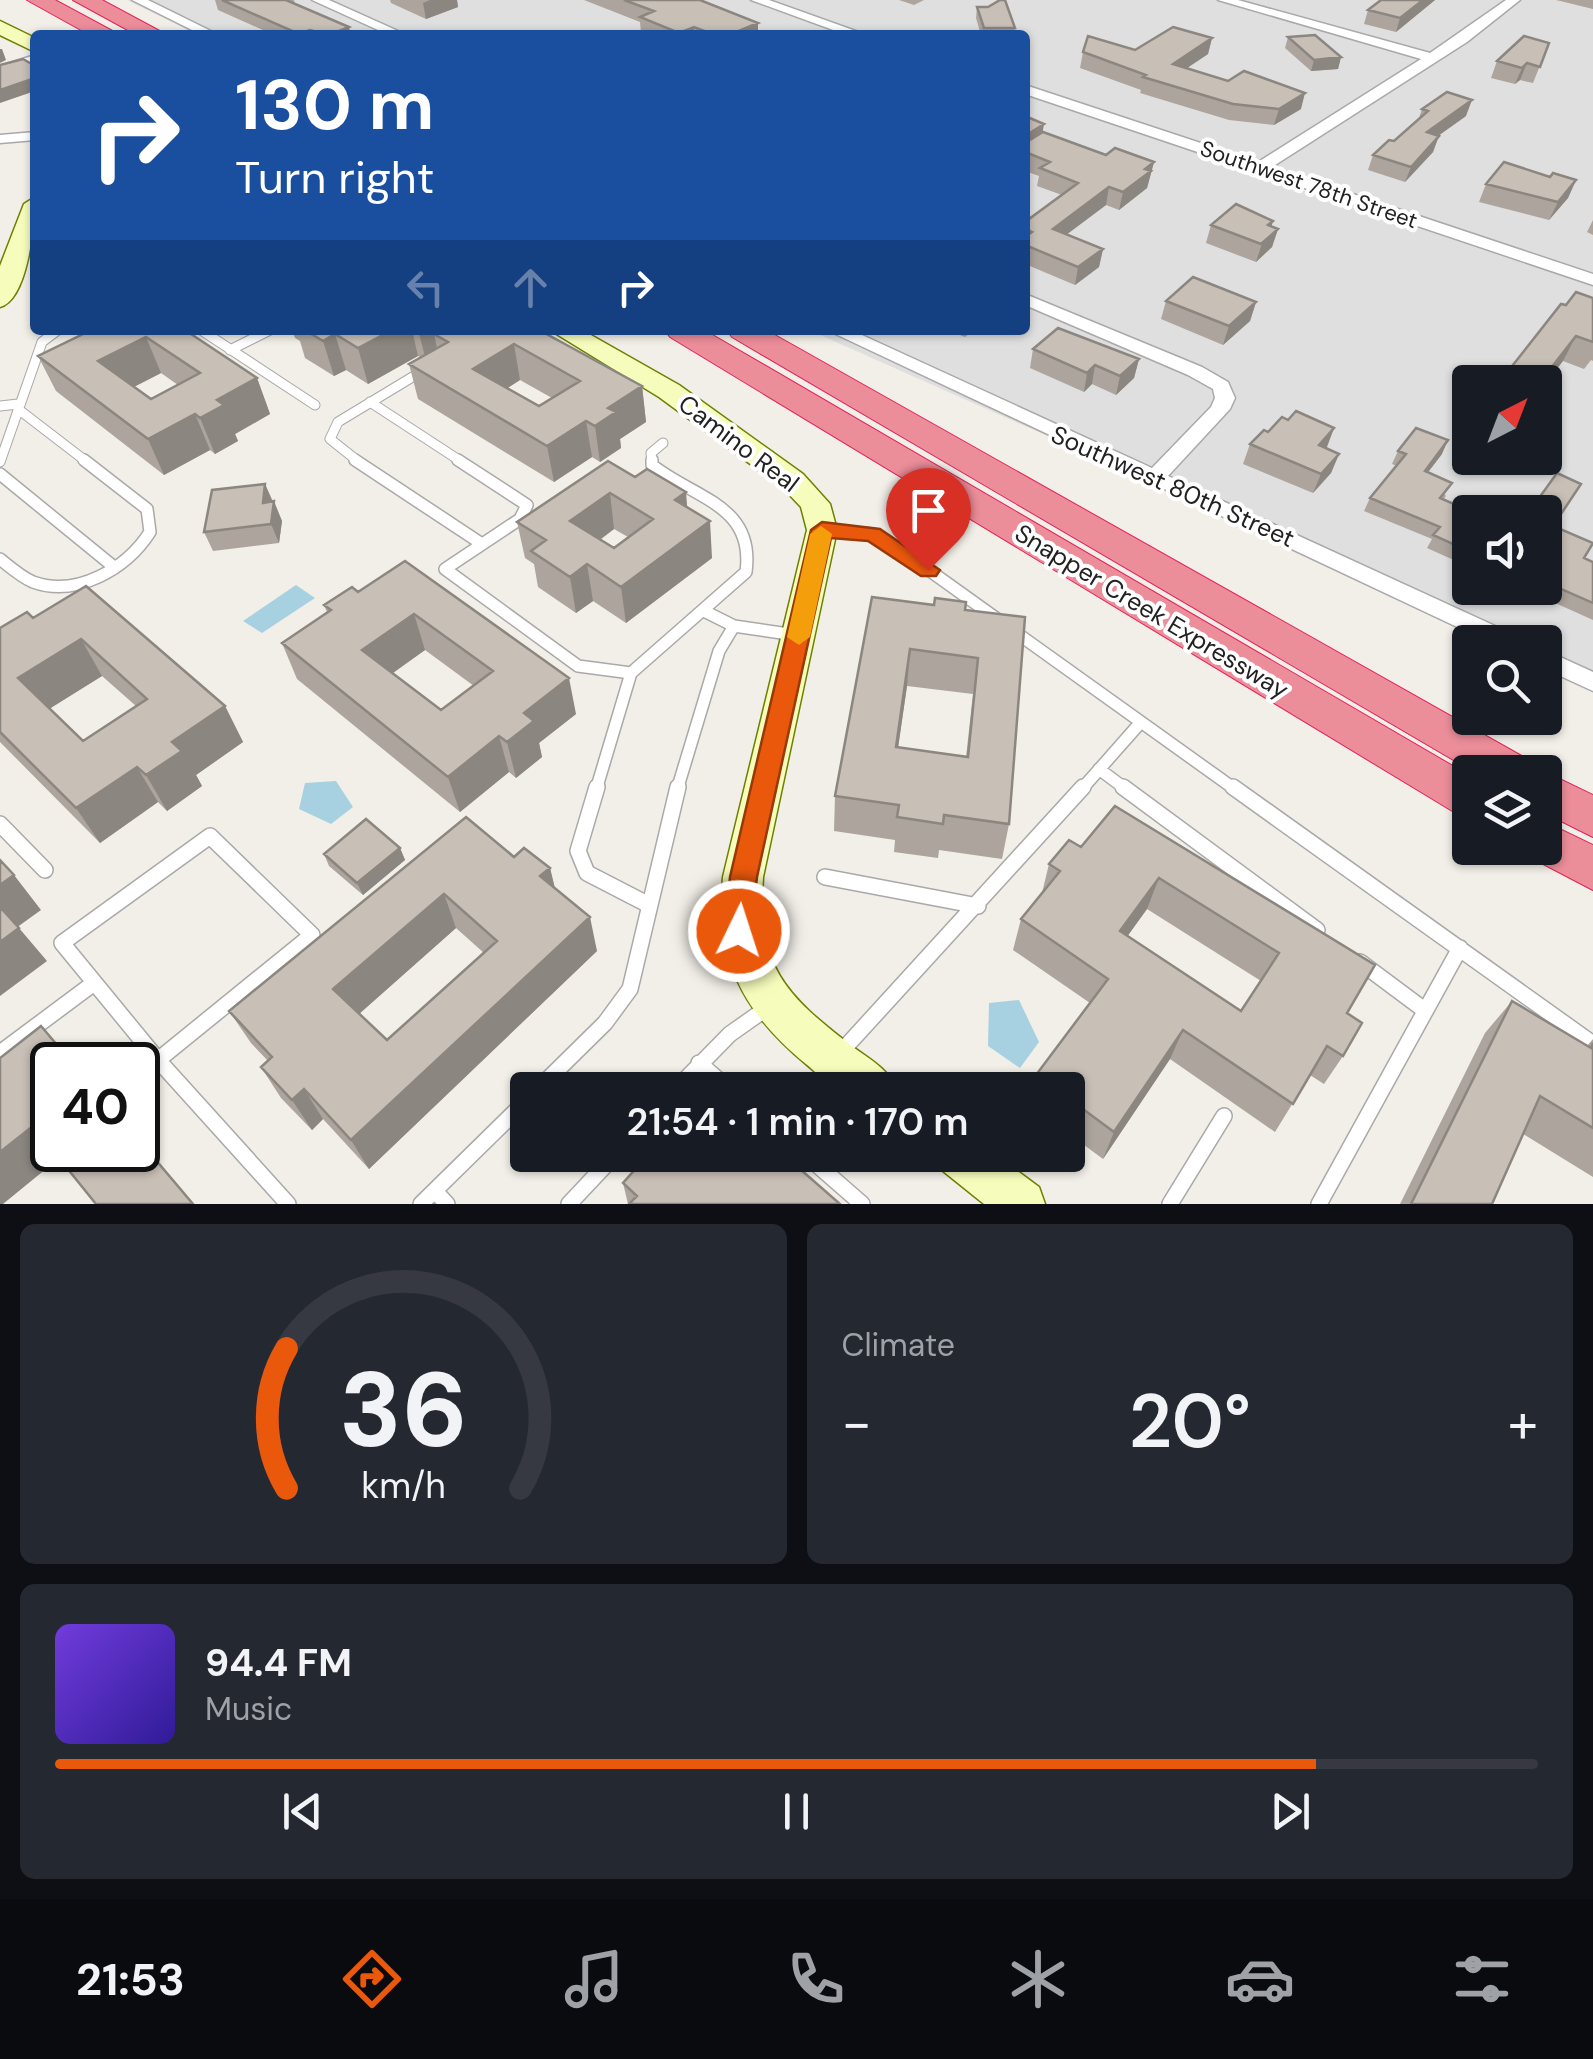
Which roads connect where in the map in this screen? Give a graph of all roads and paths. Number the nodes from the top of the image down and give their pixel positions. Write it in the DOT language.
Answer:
graph roads {
  1 [pos="38,0"];
  2 [pos="84,0"];
  3 [pos="138,0"];
  4 [pos="318,0"];
  5 [pos="1224,0"];
  6 [pos="1514,0"];
  7 [pos="768,1"];
  8 [pos="0,27"];
  9 [pos="97,30"];
  10 [pos="145,30"];
  11 [pos="201,30"];
  12 [pos="388,30"];
  13 [pos="846,30"];
  14 [pos="30,43"];
  15 [pos="1432,58"];
  16 [pos="30,60"];
  17 [pos="0,71"];
  18 [pos="1030,91"];
  19 [pos="30,137"];
  20 [pos="0,140"];
  21 [pos="1260,168"];
  22 [pos="30,227"];
  23 [pos="1593,280"];
  24 [pos="27,295"];
  25 [pos="0,298"];
  26 [pos="1030,301"];
  27 [pos="51,335"];
  28 [pos="209,335"];
  29 [pos="260,335"];
  30 [pos="572,335"];
  31 [pos="690,335"];
  32 [pos="752,335"];
  33 [pos="847,335"];
  34 [pos="230,350"];
  35 [pos="432,366"];
  36 [pos="42,376"];
  37 [pos="26,384"];
  38 [pos="370,402"];
  39 [pos="316,405"];
  40 [pos="0,406"];
  41 [pos="18,406"];
  42 [pos="663,442"];
  43 [pos="0,463"];
  44 [pos="0,474"];
  45 [pos="1154,478"];
  46 [pos="822,530"];
  47 [pos="482,544"];
  48 [pos="0,559"];
  49 [pos="114,567"];
  50 [pos="704,611"];
  51 [pos="1473,625"];
  52 [pos="734,626"];
  53 [pos="799,636"];
  54 [pos="1562,667"];
  55 [pos="631,673"];
  56 [pos="1593,682"];
  57 [pos="1141,722"];
  58 [pos="1481,755"];
  59 [pos="1099,769"];
  60 [pos="1452,789"];
  61 [pos="1562,801"];
  62 [pos="1593,818"];
  63 [pos="0,824"];
  64 [pos="1562,852"];
  65 [pos="46,870"];
  66 [pos="1593,870"];
  67 [pos="824,876"];
  68 [pos="648,905"];
  69 [pos="978,906"];
  70 [pos="1330,940"];
  71 [pos="1460,948"];
  72 [pos="1346,952"];
  73 [pos="94,982"];
  74 [pos="775,1003"];
  75 [pos="1423,1009"];
  76 [pos="143,1042"];
  77 [pos="1593,1044"];
  78 [pos="0,1053"];
  79 [pos="160,1058"];
  80 [pos="834,1059"];
  81 [pos="160,1062"];
  82 [pos="700,1064"];
  83 [pos="555,1072"];
  84 [pos="692,1072"];
  85 [pos="709,1072"];
  86 [pos="851,1072"];
  87 [pos="1224,1116"];
  88 [pos="510,1119"];
  89 [pos="599,1172"];
  90 [pos="825,1172"];
  91 [pos="981,1172"];
  92 [pos="441,1197"];
  93 [pos="1175,1202"];
  94 [pos="288,1204"];
  95 [pos="421,1204"];
  96 [pos="569,1204"];
  97 [pos="862,1204"];
  98 [pos="1022,1204"];
  99 [pos="1319,1204"];
  1 -- 9 [label="highway"];
  2 -- 10 [label="highway"];
  3 -- 11 [label="street"];
  4 -- 12 [label="street"];
  5 -- 15 [label="street"];
  6 -- 15 [label="street"];
  7 -- 13 [label="street"];
  8 -- 14 [label="street"];
  15 -- 21 [label="street"];
  16 -- 17 [label="street"];
  18 -- 21 [label="street, Southwest 78th Street"];
  19 -- 20 [label="street"];
  21 -- 23 [label="street, Southwest 78th Street"];
  22 -- 25 [label="street"];
  24 -- 25 [label="street"];
  26 -- 45 [label="street"];
  27 -- 37 [label="lane"];
  28 -- 34 [label="lane"];
  29 -- 34 [label="lane"];
  30 -- 46 [label="street, Camino Real"];
  31 -- 60 [label="highway, Snapper Creek Expressway"];
  32 -- 58 [label="highway, Snapper Creek Expressway"];
  33 -- 45 [label="street, Southwest 80th Street"];
  34 -- 39 [label="lane"];
  35 -- 38 [label="lane"];
  36 -- 37 [label="lane"];
  37 -- 41 [label="lane"];
  38 -- 47 [label="lane"];
  38 -- 47 [label="lane"];
  40 -- 41 [label="lane"];
  41 -- 43 [label="lane"];
  41 -- 49 [label="lane"];
  42 -- 50 [label="lane"];
  44 -- 49 [label="lane"];
  45 -- 51 [label="street, Southwest 80th Street"];
  46 -- 53 [label="street"];
  46 -- 57 [label="lane"];
  47 -- 55 [label="lane"];
  48 -- 49 [label="lane"];
  50 -- 52 [label="lane"];
  50 -- 55 [label="lane"];
  52 -- 53 [label="lane"];
  52 -- 68 [label="lane"];
  53 -- 74 [label="street"];
  54 -- 56 [label="street"];
  55 -- 68 [label="lane"];
  57 -- 59 [label="lane"];
  57 -- 71 [label="lane"];
  59 -- 69 [label="lane"];
  59 -- 70 [label="lane"];
  61 -- 62 [label="highway"];
  63 -- 65 [label="lane"];
  64 -- 66 [label="highway"];
  67 -- 69 [label="lane"];
  68 -- 83 [label="lane"];
  69 -- 80 [label="lane"];
  71 -- 75 [label="lane"];
  71 -- 77 [label="lane"];
  72 -- 75 [label="lane"];
  73 -- 76 [label="lane"];
  73 -- 78 [label="lane"];
  73 -- 79 [label="lane"];
  74 -- 80 [label="street"];
  74 -- 82 [label="lane"];
  75 -- 99 [label="lane"];
  80 -- 86 [label="street"];
  81 -- 94 [label="lane"];
  82 -- 84 [label="lane"];
  82 -- 85 [label="lane"];
  87 -- 93 [label="lane"];
  88 -- 92 [label="lane"];
  89 -- 96 [label="lane"];
  90 -- 97 [label="lane"];
  91 -- 98 [label="street"];
  92 -- 95 [label="lane"];
}
